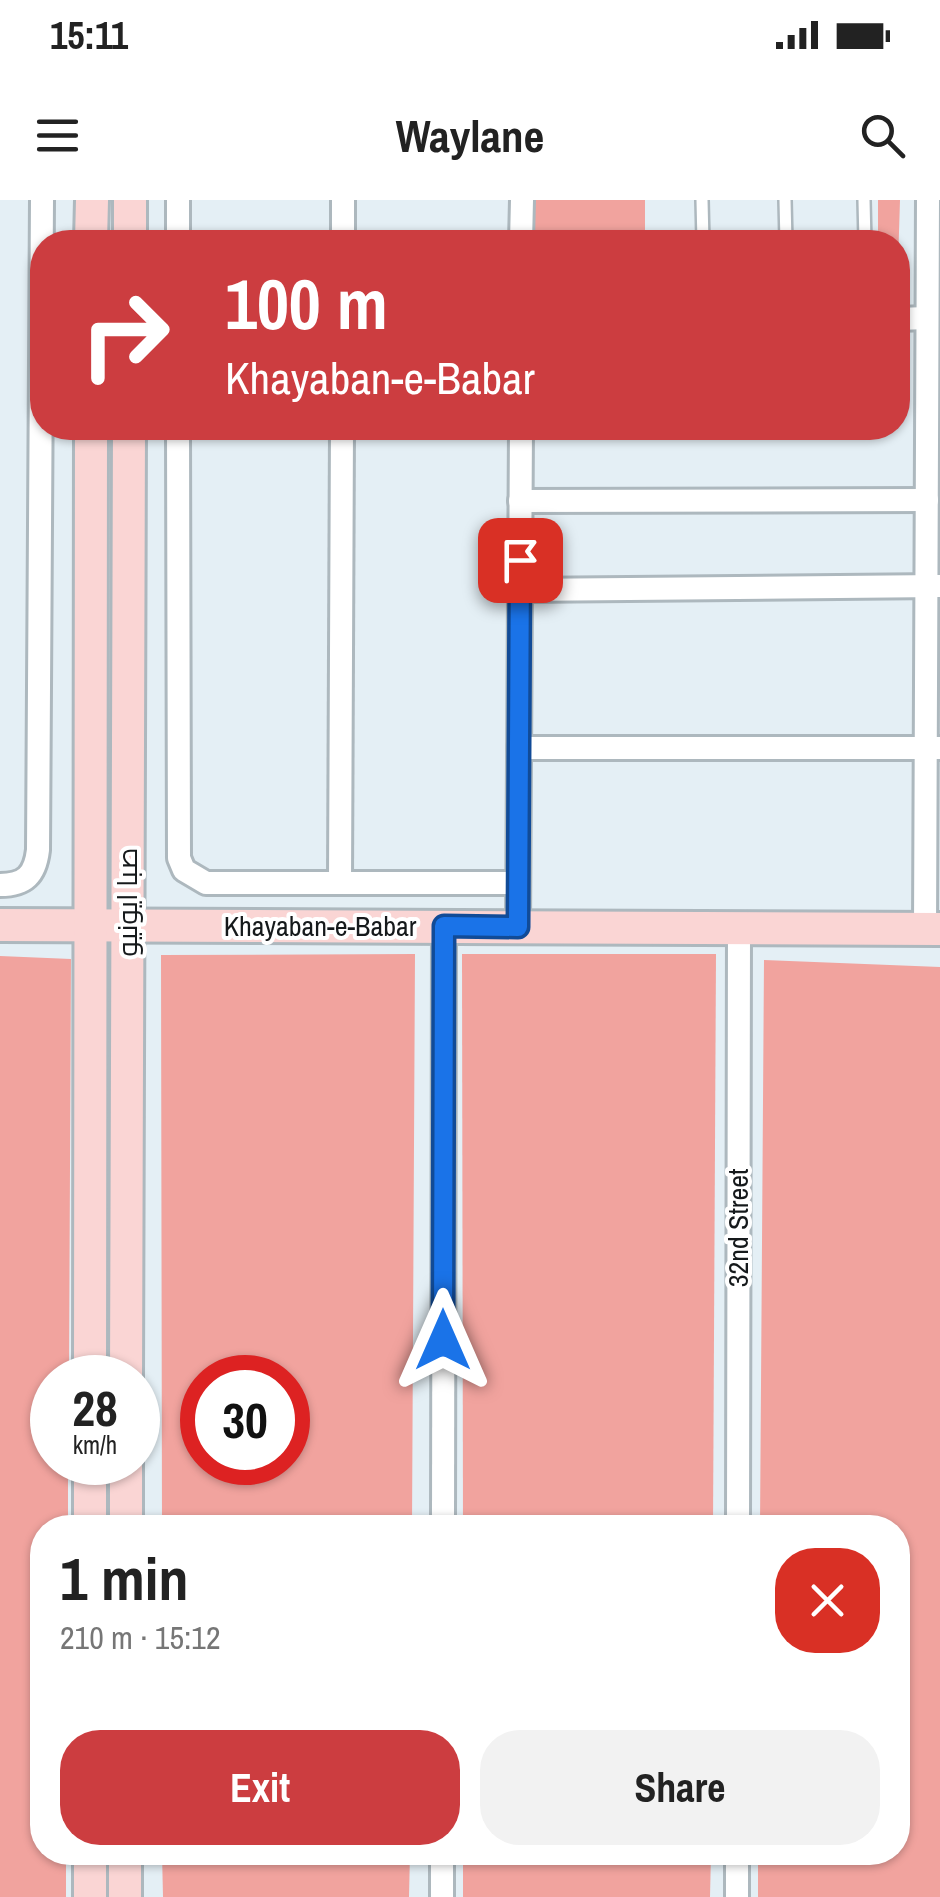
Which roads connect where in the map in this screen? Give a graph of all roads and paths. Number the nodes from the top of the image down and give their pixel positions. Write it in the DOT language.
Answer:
graph roads {
  1 [pos="42,200"];
  2 [pos="92,200"];
  3 [pos="130,200"];
  4 [pos="178,200"];
  5 [pos="343,200"];
  6 [pos="522,200"];
  7 [pos="702,200"];
  8 [pos="785,200"];
  9 [pos="864,200"];
  10 [pos="928,200"];
  11 [pos="42,230"];
  12 [pos="92,230"];
  13 [pos="130,230"];
  14 [pos="178,230"];
  15 [pos="342,230"];
  16 [pos="522,230"];
  17 [pos="702,230"];
  18 [pos="786,230"];
  19 [pos="864,230"];
  20 [pos="934,265"];
  21 [pos="928,318"];
  22 [pos="910,319"];
  23 [pos="934,426"];
  24 [pos="41,440"];
  25 [pos="91,440"];
  26 [pos="129,440"];
  27 [pos="178,440"];
  28 [pos="342,440"];
  29 [pos="520,440"];
  30 [pos="927,500"];
  31 [pos="520,502"];
  32 [pos="933,586"];
  33 [pos="520,590"];
  34 [pos="519,748"];
  35 [pos="933,748"];
  36 [pos="340,881"];
  37 [pos="518,884"];
  38 [pos="0,885"];
  39 [pos="127,925"];
  40 [pos="0,926"];
  41 [pos="90,926"];
  42 [pos="444,926"];
  43 [pos="518,927"];
  44 [pos="739,930"];
  45 [pos="933,930"];
  46 [pos="90,1355"];
  47 [pos="126,1355"];
  48 [pos="90,1485"];
  49 [pos="126,1485"];
  50 [pos="90,1515"];
  51 [pos="126,1515"];
  52 [pos="443,1515"];
  53 [pos="738,1515"];
  54 [pos="90,1865"];
  55 [pos="125,1865"];
  56 [pos="442,1865"];
  57 [pos="737,1865"];
  58 [pos="90,1897"];
  59 [pos="125,1897"];
  60 [pos="442,1897"];
  61 [pos="737,1897"];
  1 -- 11 [label="street"];
  2 -- 12 [label="main road"];
  3 -- 13 [label="main road"];
  4 -- 14 [label="street"];
  5 -- 15 [label="street"];
  6 -- 16 [label="street"];
  7 -- 17 [label="lane"];
  8 -- 18 [label="lane"];
  9 -- 19 [label="lane"];
  10 -- 20 [label="street"];
  20 -- 21 [label="street"];
  21 -- 22 [label="street"];
  21 -- 23 [label="street"];
  23 -- 30 [label="street"];
  24 -- 38 [label="street"];
  25 -- 41 [label="main road, صبا ایونیو"];
  26 -- 39 [label="main road, صبا ایونیو"];
  27 -- 36 [label="street"];
  28 -- 36 [label="street"];
  29 -- 31 [label="street"];
  30 -- 31 [label="street"];
  30 -- 32 [label="street"];
  31 -- 33 [label="street"];
  32 -- 33 [label="street"];
  32 -- 35 [label="street"];
  33 -- 34 [label="street"];
  34 -- 35 [label="street"];
  34 -- 37 [label="street"];
  35 -- 45 [label="street"];
  36 -- 37 [label="street"];
  37 -- 43 [label="street"];
  39 -- 41 [label="main road, Khayaban-e-Babar"];
  39 -- 42 [label="main road, Khayaban-e-Babar"];
  39 -- 47 [label="main road, صبا ایونیو"];
  40 -- 41 [label="main road, Khayaban-e-Babar"];
  41 -- 46 [label="main road, صبا ایونیو"];
  42 -- 43 [label="main road, Khayaban-e-Babar"];
  42 -- 52 [label="street"];
  43 -- 44 [label="main road, Khayaban-e-Babar"];
  44 -- 45 [label="main road, Khayaban-e-Babar"];
  44 -- 53 [label="street, 32nd Street"];
  48 -- 50 [label="main road"];
  49 -- 51 [label="main road"];
  54 -- 58 [label="main road"];
  55 -- 59 [label="main road"];
  56 -- 60 [label="street"];
  57 -- 61 [label="street"];
}
